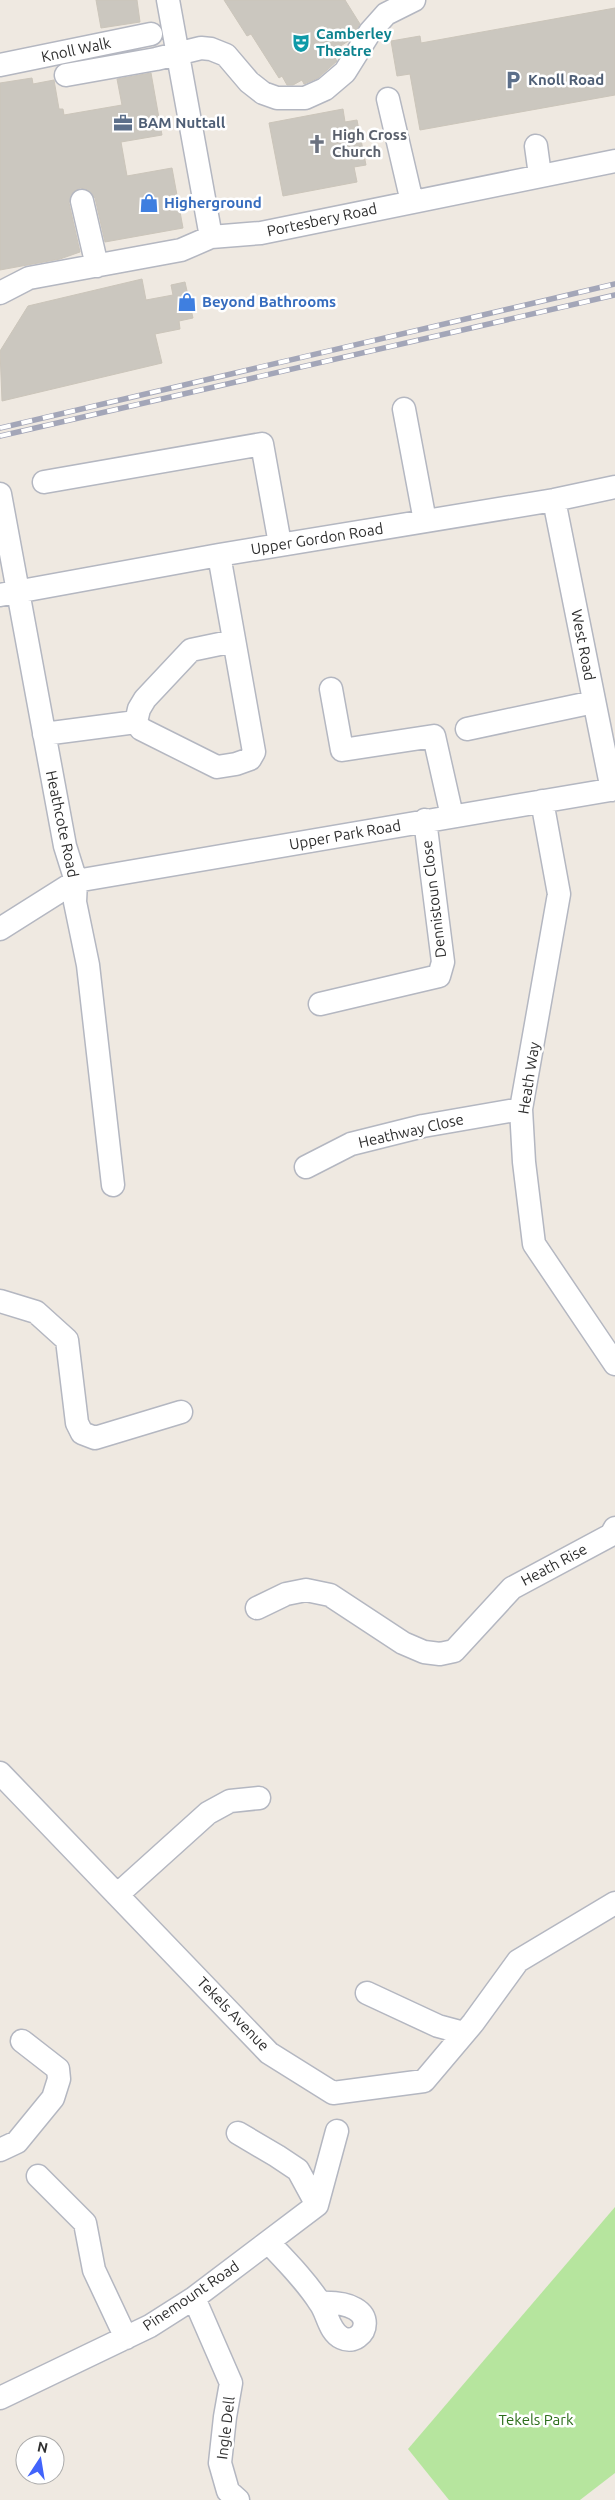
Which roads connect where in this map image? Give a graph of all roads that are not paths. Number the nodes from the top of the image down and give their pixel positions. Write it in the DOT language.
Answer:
graph roads {
  1 [pos="168,0"];
  2 [pos="414,0"];
  3 [pos="151,34"];
  4 [pos="179,53"];
  5 [pos="0,65"];
  6 [pos="66,75"];
  7 [pos="388,99"];
  8 [pos="536,146"];
  9 [pos="615,161"];
  10 [pos="540,175"];
  11 [pos="82,201"];
  12 [pos="412,202"];
  13 [pos="211,237"];
  14 [pos="97,266"];
  15 [pos="30,278"];
  16 [pos="0,294"];
  17 [pos="0,307"];
  18 [pos="404,409"];
  19 [pos="44,482"];
  20 [pos="615,486"];
  21 [pos="0,494"];
  22 [pos="554,500"];
  23 [pos="426,521"];
  24 [pos="3,529"];
  25 [pos="280,544"];
  26 [pos="219,555"];
  27 [pos="10,593"];
  28 [pos="234,641"];
  29 [pos="331,689"];
  30 [pos="594,702"];
  31 [pos="136,722"];
  32 [pos="467,729"];
  33 [pos="44,734"];
  34 [pos="614,790"];
  35 [pos="542,801"];
  36 [pos="452,816"];
  37 [pos="425,820"];
  38 [pos="76,881"];
  39 [pos="0,929"];
  40 [pos="320,1004"];
  41 [pos="521,1109"];
  42 [pos="306,1167"];
  43 [pos="113,1186"];
  44 [pos="0,1302"];
  45 [pos="615,1364"];
  46 [pos="181,1412"];
  47 [pos="615,1528"];
  48 [pos="257,1608"];
  49 [pos="0,1773"];
  50 [pos="259,1798"];
  51 [pos="117,1895"];
  52 [pos="615,1903"];
  53 [pos="367,1993"];
  54 [pos="464,2033"];
  55 [pos="22,2041"];
  56 [pos="337,2131"];
  57 [pos="238,2133"];
  58 [pos="0,2150"];
  59 [pos="38,2176"];
  60 [pos="317,2205"];
  61 [pos="268,2242"];
  62 [pos="194,2298"];
  63 [pos="320,2303"];
  64 [pos="126,2338"];
  65 [pos="0,2398"];
  66 [pos="238,2500"];
  1 -- 4 [label="street"];
  2 -- 4 [label="street"];
  3 -- 5 [label="street, Knoll Walk"];
  4 -- 6 [label="street"];
  4 -- 13 [label="street"];
  7 -- 12 [label="street"];
  8 -- 10 [label="street"];
  9 -- 10 [label="street, Portesbery Road"];
  10 -- 12 [label="street, Portesbery Road"];
  11 -- 14 [label="street"];
  12 -- 13 [label="street, Portesbery Road"];
  13 -- 14 [label="street, Portesbery Road"];
  14 -- 15 [label="street, Portesbery Road"];
  15 -- 16 [label="street, Portesbery Road"];
  15 -- 17 [label="street"];
  18 -- 23 [label="street"];
  19 -- 25 [label="street"];
  20 -- 22 [label="street, Upper Gordon Road"];
  21 -- 24 [label="street, Heathcote Road"];
  22 -- 23 [label="street, Upper Gordon Road"];
  22 -- 30 [label="street, West Road"];
  23 -- 25 [label="street, Upper Gordon Road"];
  24 -- 27 [label="street, Heathcote Road"];
  25 -- 26 [label="street, Upper Gordon Road"];
  26 -- 27 [label="street, Upper Gordon Road"];
  26 -- 28 [label="street"];
  27 -- 33 [label="street, Heathcote Road"];
  28 -- 31 [label="street"];
  28 -- 31 [label="street"];
  29 -- 36 [label="street"];
  30 -- 32 [label="street"];
  30 -- 34 [label="street, West Road"];
  31 -- 33 [label="street"];
  33 -- 38 [label="street, Heathcote Road"];
  34 -- 35 [label="street, Upper Park Road"];
  35 -- 36 [label="street, Upper Park Road"];
  35 -- 41 [label="street, Heath Way"];
  36 -- 37 [label="street, Upper Park Road"];
  37 -- 38 [label="street, Upper Park Road"];
  37 -- 40 [label="street, Dennistoun Close"];
  38 -- 39 [label="street"];
  38 -- 43 [label="street, Heathcote Road"];
  41 -- 42 [label="street, Heathway Close"];
  41 -- 45 [label="street, Heath Way"];
  44 -- 46 [label="street"];
  47 -- 48 [label="street, Heath Rise"];
  49 -- 51 [label="street, Tekels Avenue"];
  50 -- 51 [label="street"];
  51 -- 54 [label="street, Tekels Avenue"];
  52 -- 54 [label="street, Tekels Avenue"];
  53 -- 54 [label="street"];
  55 -- 58 [label="street"];
  56 -- 60 [label="street"];
  57 -- 60 [label="street"];
  59 -- 64 [label="street"];
  60 -- 61 [label="street, Pinemount Road"];
  61 -- 62 [label="street, Pinemount Road"];
  61 -- 63 [label="street"];
  62 -- 64 [label="street, Pinemount Road"];
  62 -- 66 [label="street, Ingle Dell"];
  64 -- 65 [label="street, Pinemount Road"];
}
